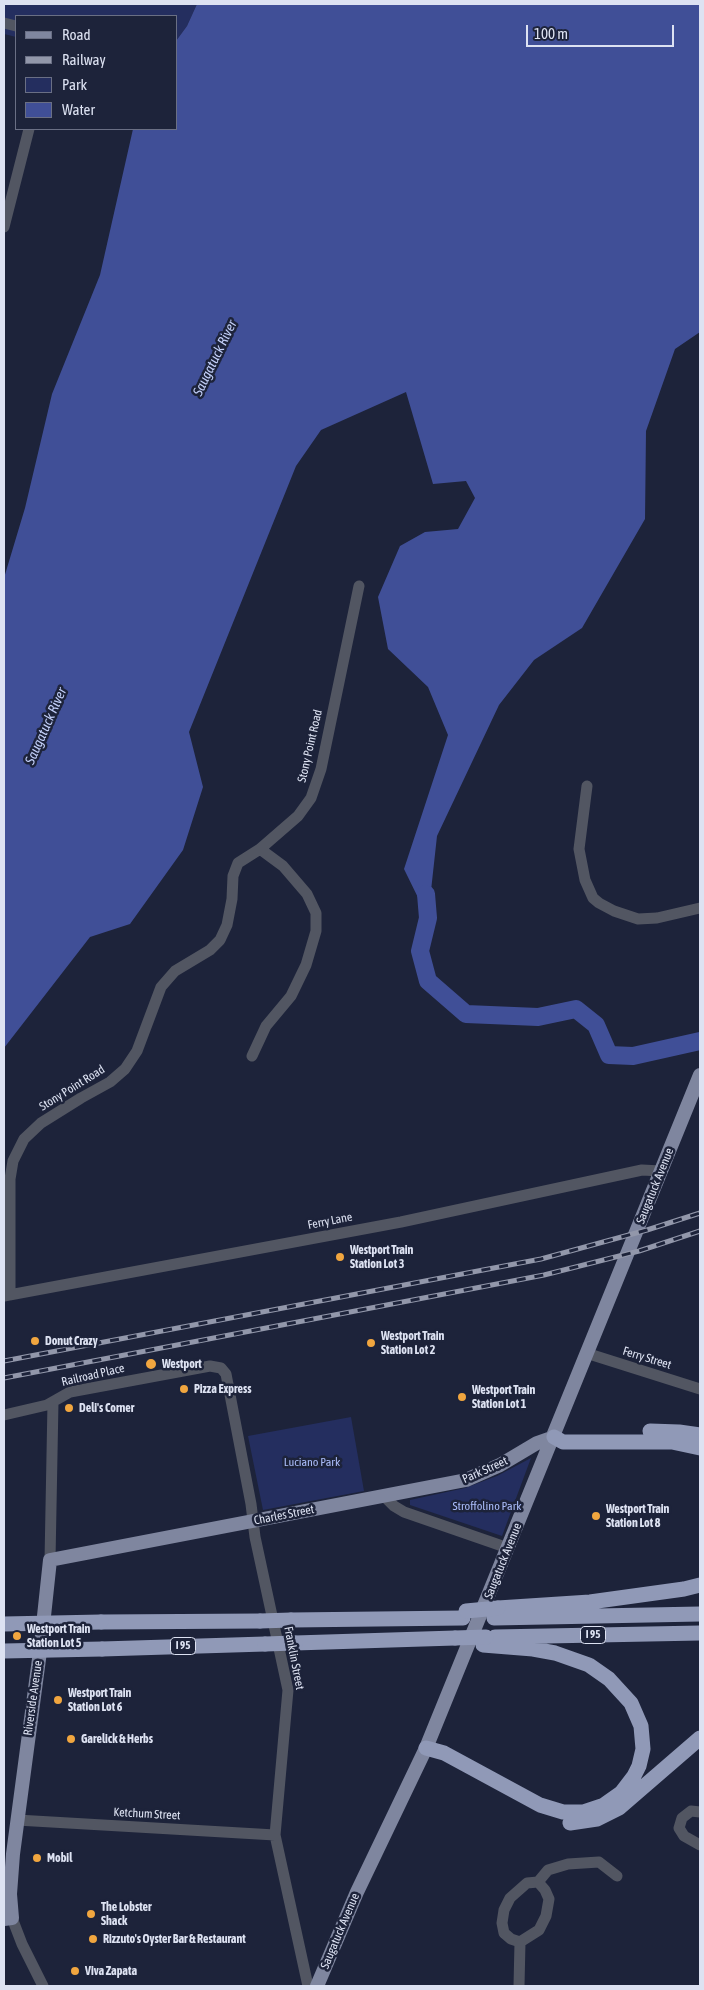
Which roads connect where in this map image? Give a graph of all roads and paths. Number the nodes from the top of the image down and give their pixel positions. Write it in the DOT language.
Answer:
graph roads {
  1 [pos="29,130"];
  2 [pos="4,227"];
  3 [pos="359,586"];
  4 [pos="587,786"];
  5 [pos="260,849"];
  6 [pos="700,908"];
  7 [pos="252,1056"];
  8 [pos="700,1075"];
  9 [pos="661,1171"];
  10 [pos="7,1295"];
  11 [pos="586,1353"];
  12 [pos="221,1368"];
  13 [pos="700,1389"];
  14 [pos="53,1402"];
  15 [pos="4,1415"];
  16 [pos="700,1436"];
  17 [pos="554,1437"];
  18 [pos="700,1448"];
  19 [pos="384,1496"];
  20 [pos="253,1520"];
  21 [pos="508,1548"];
  22 [pos="50,1560"];
  23 [pos="700,1585"];
  24 [pos="496,1613"];
  25 [pos="700,1614"];
  26 [pos="4,1624"];
  27 [pos="700,1633"];
  28 [pos="484,1641"];
  29 [pos="4,1651"];
  30 [pos="700,1738"];
  31 [pos="426,1748"];
  32 [pos="700,1812"];
  33 [pos="17,1820"];
  34 [pos="275,1835"];
  35 [pos="700,1845"];
  36 [pos="617,1876"];
  37 [pos="538,1882"];
  38 [pos="8,1919"];
  39 [pos="520,1942"];
  40 [pos="43,1986"];
  41 [pos="308,1986"];
  42 [pos="317,1986"];
  43 [pos="519,1986"];
  1 -- 2 [label="street"];
  3 -- 5 [label="street, Stony Point Road"];
  4 -- 6 [label="street"];
  5 -- 7 [label="street"];
  5 -- 10 [label="street, Stony Point Road"];
  8 -- 9 [label="main road, Saugatuck Avenue"];
  9 -- 10 [label="street, Ferry Lane"];
  9 -- 11 [label="main road, Saugatuck Avenue"];
  11 -- 13 [label="street, Ferry Street"];
  11 -- 17 [label="main road, Saugatuck Avenue"];
  12 -- 14 [label="street, Railroad Place"];
  12 -- 20 [label="street, Franklin Street"];
  14 -- 15 [label="street, Railroad Place"];
  14 -- 22 [label="street, Riverside Avenue"];
  16 -- 17 [label="highway"];
  17 -- 18 [label="highway"];
  17 -- 19 [label="main road, Park Street"];
  17 -- 21 [label="main road, Saugatuck Avenue"];
  19 -- 20 [label="main road, Charles Street"];
  19 -- 21 [label="street"];
  20 -- 22 [label="main road, Charles Street"];
  20 -- 34 [label="street, Franklin Street"];
  21 -- 31 [label="main road, Saugatuck Avenue"];
  22 -- 33 [label="main road, Riverside Avenue"];
  23 -- 24 [label="highway"];
  24 -- 25 [label="highway, I 95"];
  24 -- 26 [label="highway, I 95, bridge"];
  27 -- 28 [label="highway, I 95"];
  28 -- 29 [label="highway, I 95, bridge"];
  28 -- 31 [label="highway"];
  30 -- 31 [label="highway"];
  31 -- 42 [label="main road, Saugatuck Avenue"];
  32 -- 35 [label="street"];
  33 -- 34 [label="street, Ketchum Street"];
  33 -- 38 [label="main road, Riverside Avenue"];
  34 -- 41 [label="street, Franklin Street"];
  36 -- 37 [label="street"];
  37 -- 39 [label="street"];
  37 -- 39 [label="street"];
  38 -- 40 [label="street, Riverside Avenue"];
  39 -- 43 [label="street"];
}
